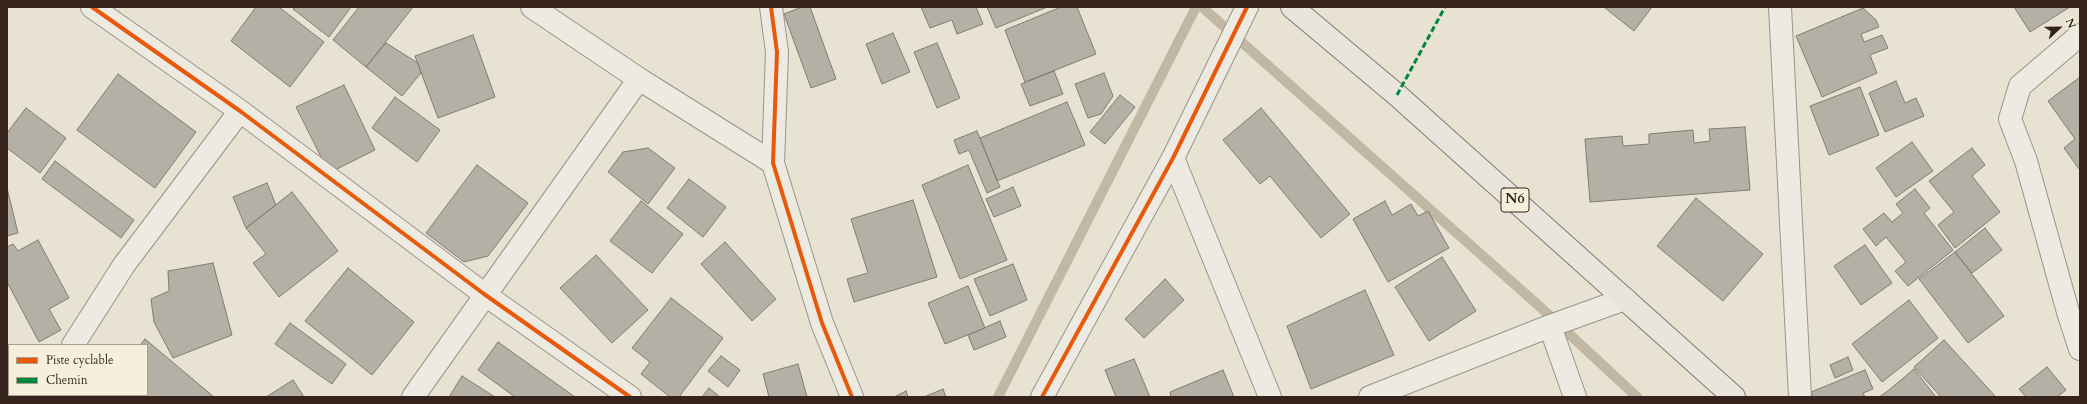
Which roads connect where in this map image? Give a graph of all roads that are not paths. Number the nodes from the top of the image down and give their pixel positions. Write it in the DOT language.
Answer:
graph roads {
  1 [pos="92,7"];
  2 [pos="532,7"];
  3 [pos="771,7"];
  4 [pos="1247,7"];
  5 [pos="1292,7"];
  6 [pos="1780,7"];
  7 [pos="2080,35"];
  8 [pos="639,79"];
  9 [pos="240,111"];
  10 [pos="1173,158"];
  11 [pos="772,163"];
  12 [pos="484,294"];
  13 [pos="1625,299"];
  14 [pos="1550,326"];
  15 [pos="74,344"];
  16 [pos="2080,349"];
  17 [pos="413,397"];
  18 [pos="630,397"];
  19 [pos="852,397"];
  20 [pos="1042,397"];
  21 [pos="1270,397"];
  22 [pos="1370,397"];
  23 [pos="1575,397"];
  24 [pos="1734,397"];
  25 [pos="1800,397"];
  1 -- 9 [label="street"];
  2 -- 8 [label="street"];
  3 -- 11 [label="street"];
  4 -- 10 [label="street"];
  5 -- 13 [label="main road, N6"];
  6 -- 25 [label="street"];
  7 -- 16 [label="street"];
  8 -- 11 [label="street"];
  8 -- 12 [label="street"];
  9 -- 12 [label="street"];
  9 -- 15 [label="street"];
  10 -- 20 [label="street"];
  10 -- 21 [label="street"];
  11 -- 19 [label="street"];
  12 -- 17 [label="street"];
  12 -- 18 [label="street"];
  13 -- 14 [label="street"];
  13 -- 24 [label="main road, N6"];
  14 -- 22 [label="street"];
  14 -- 23 [label="street"];
}
